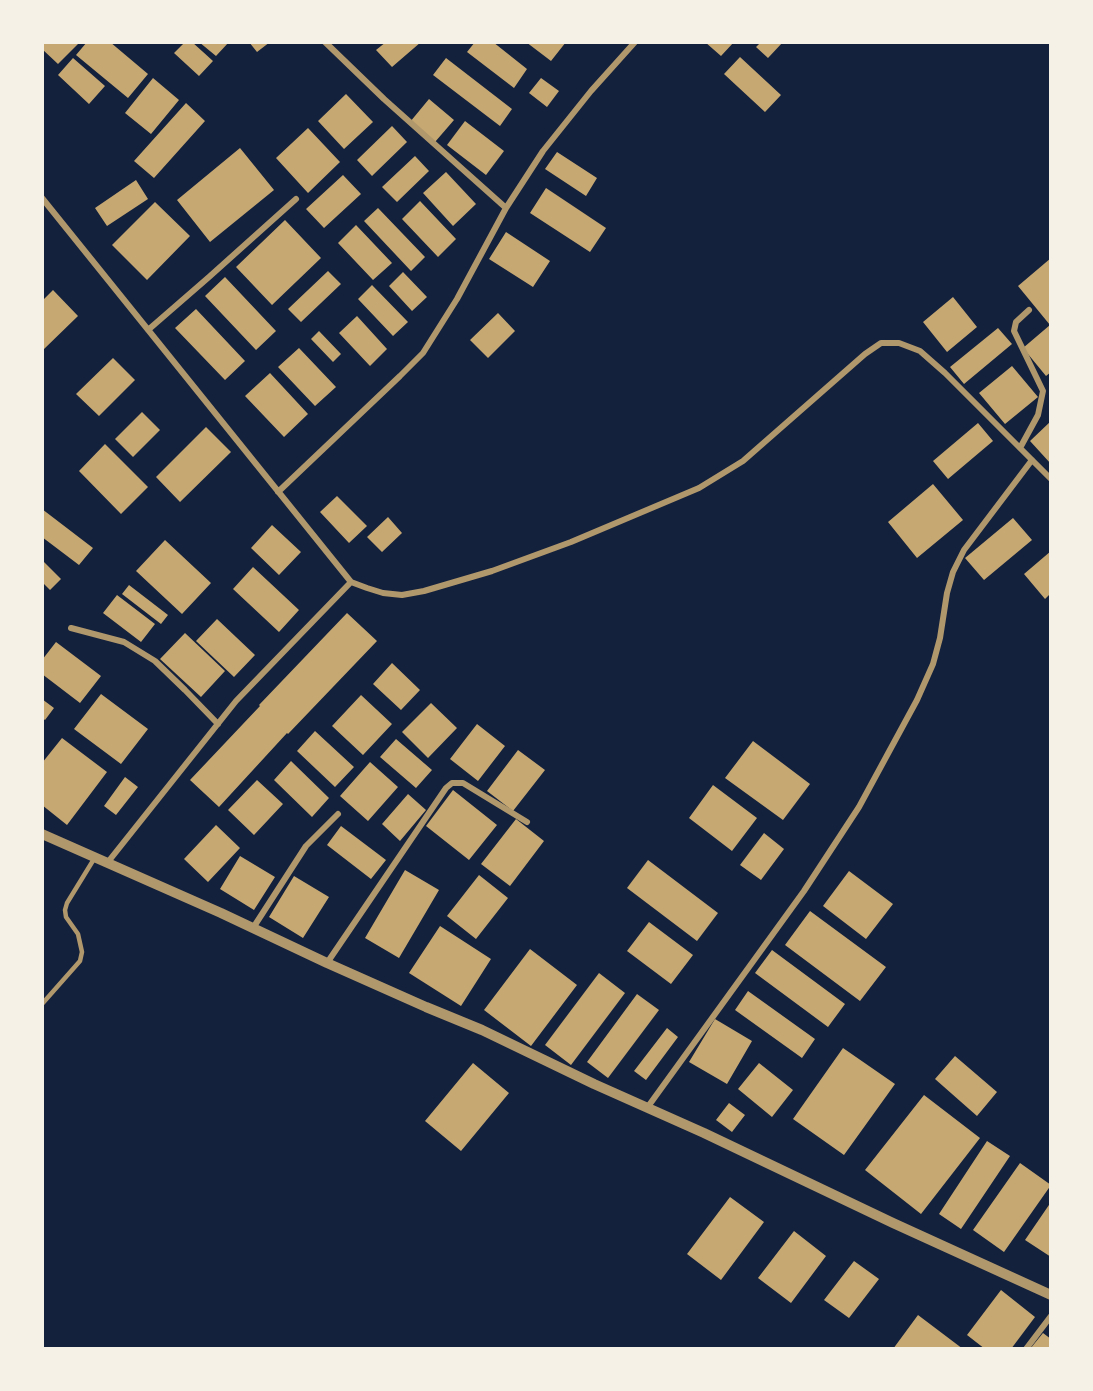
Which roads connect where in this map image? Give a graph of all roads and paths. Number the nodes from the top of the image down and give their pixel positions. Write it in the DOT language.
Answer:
graph roads {
  1 [pos="325,42"];
  2 [pos="634,42"];
  3 [pos="42,198"];
  4 [pos="296,199"];
  5 [pos="506,208"];
  6 [pos="1029,310"];
  7 [pos="147,330"];
  8 [pos="1020,448"];
  9 [pos="1032,460"];
  10 [pos="1051,479"];
  11 [pos="278,492"];
  12 [pos="351,582"];
  13 [pos="71,628"];
  14 [pos="218,724"];
  15 [pos="338,814"];
  16 [pos="527,822"];
  17 [pos="42,834"];
  18 [pos="96,857"];
  19 [pos="108,862"];
  20 [pos="253,928"];
  21 [pos="327,963"];
  22 [pos="42,1004"];
  23 [pos="647,1107"];
  24 [pos="1051,1295"];
  25 [pos="1051,1316"];
  26 [pos="1026,1349"];
  1 -- 5 [label="street"];
  2 -- 5 [label="street"];
  3 -- 7 [label="street"];
  4 -- 7 [label="street"];
  5 -- 11 [label="street"];
  6 -- 8 [label="street"];
  7 -- 11 [label="street"];
  8 -- 9 [label="street"];
  8 -- 12 [label="street"];
  9 -- 10 [label="street"];
  9 -- 23 [label="street"];
  11 -- 12 [label="street"];
  12 -- 14 [label="street"];
  13 -- 14 [label="street"];
  14 -- 19 [label="street"];
  15 -- 20 [label="street"];
  16 -- 21 [label="street"];
  17 -- 18 [label="street"];
  18 -- 19 [label="street"];
  18 -- 22 [label="lane"];
  19 -- 20 [label="street"];
  20 -- 21 [label="street"];
  21 -- 23 [label="street"];
  23 -- 24 [label="street"];
  25 -- 26 [label="street"];
}
